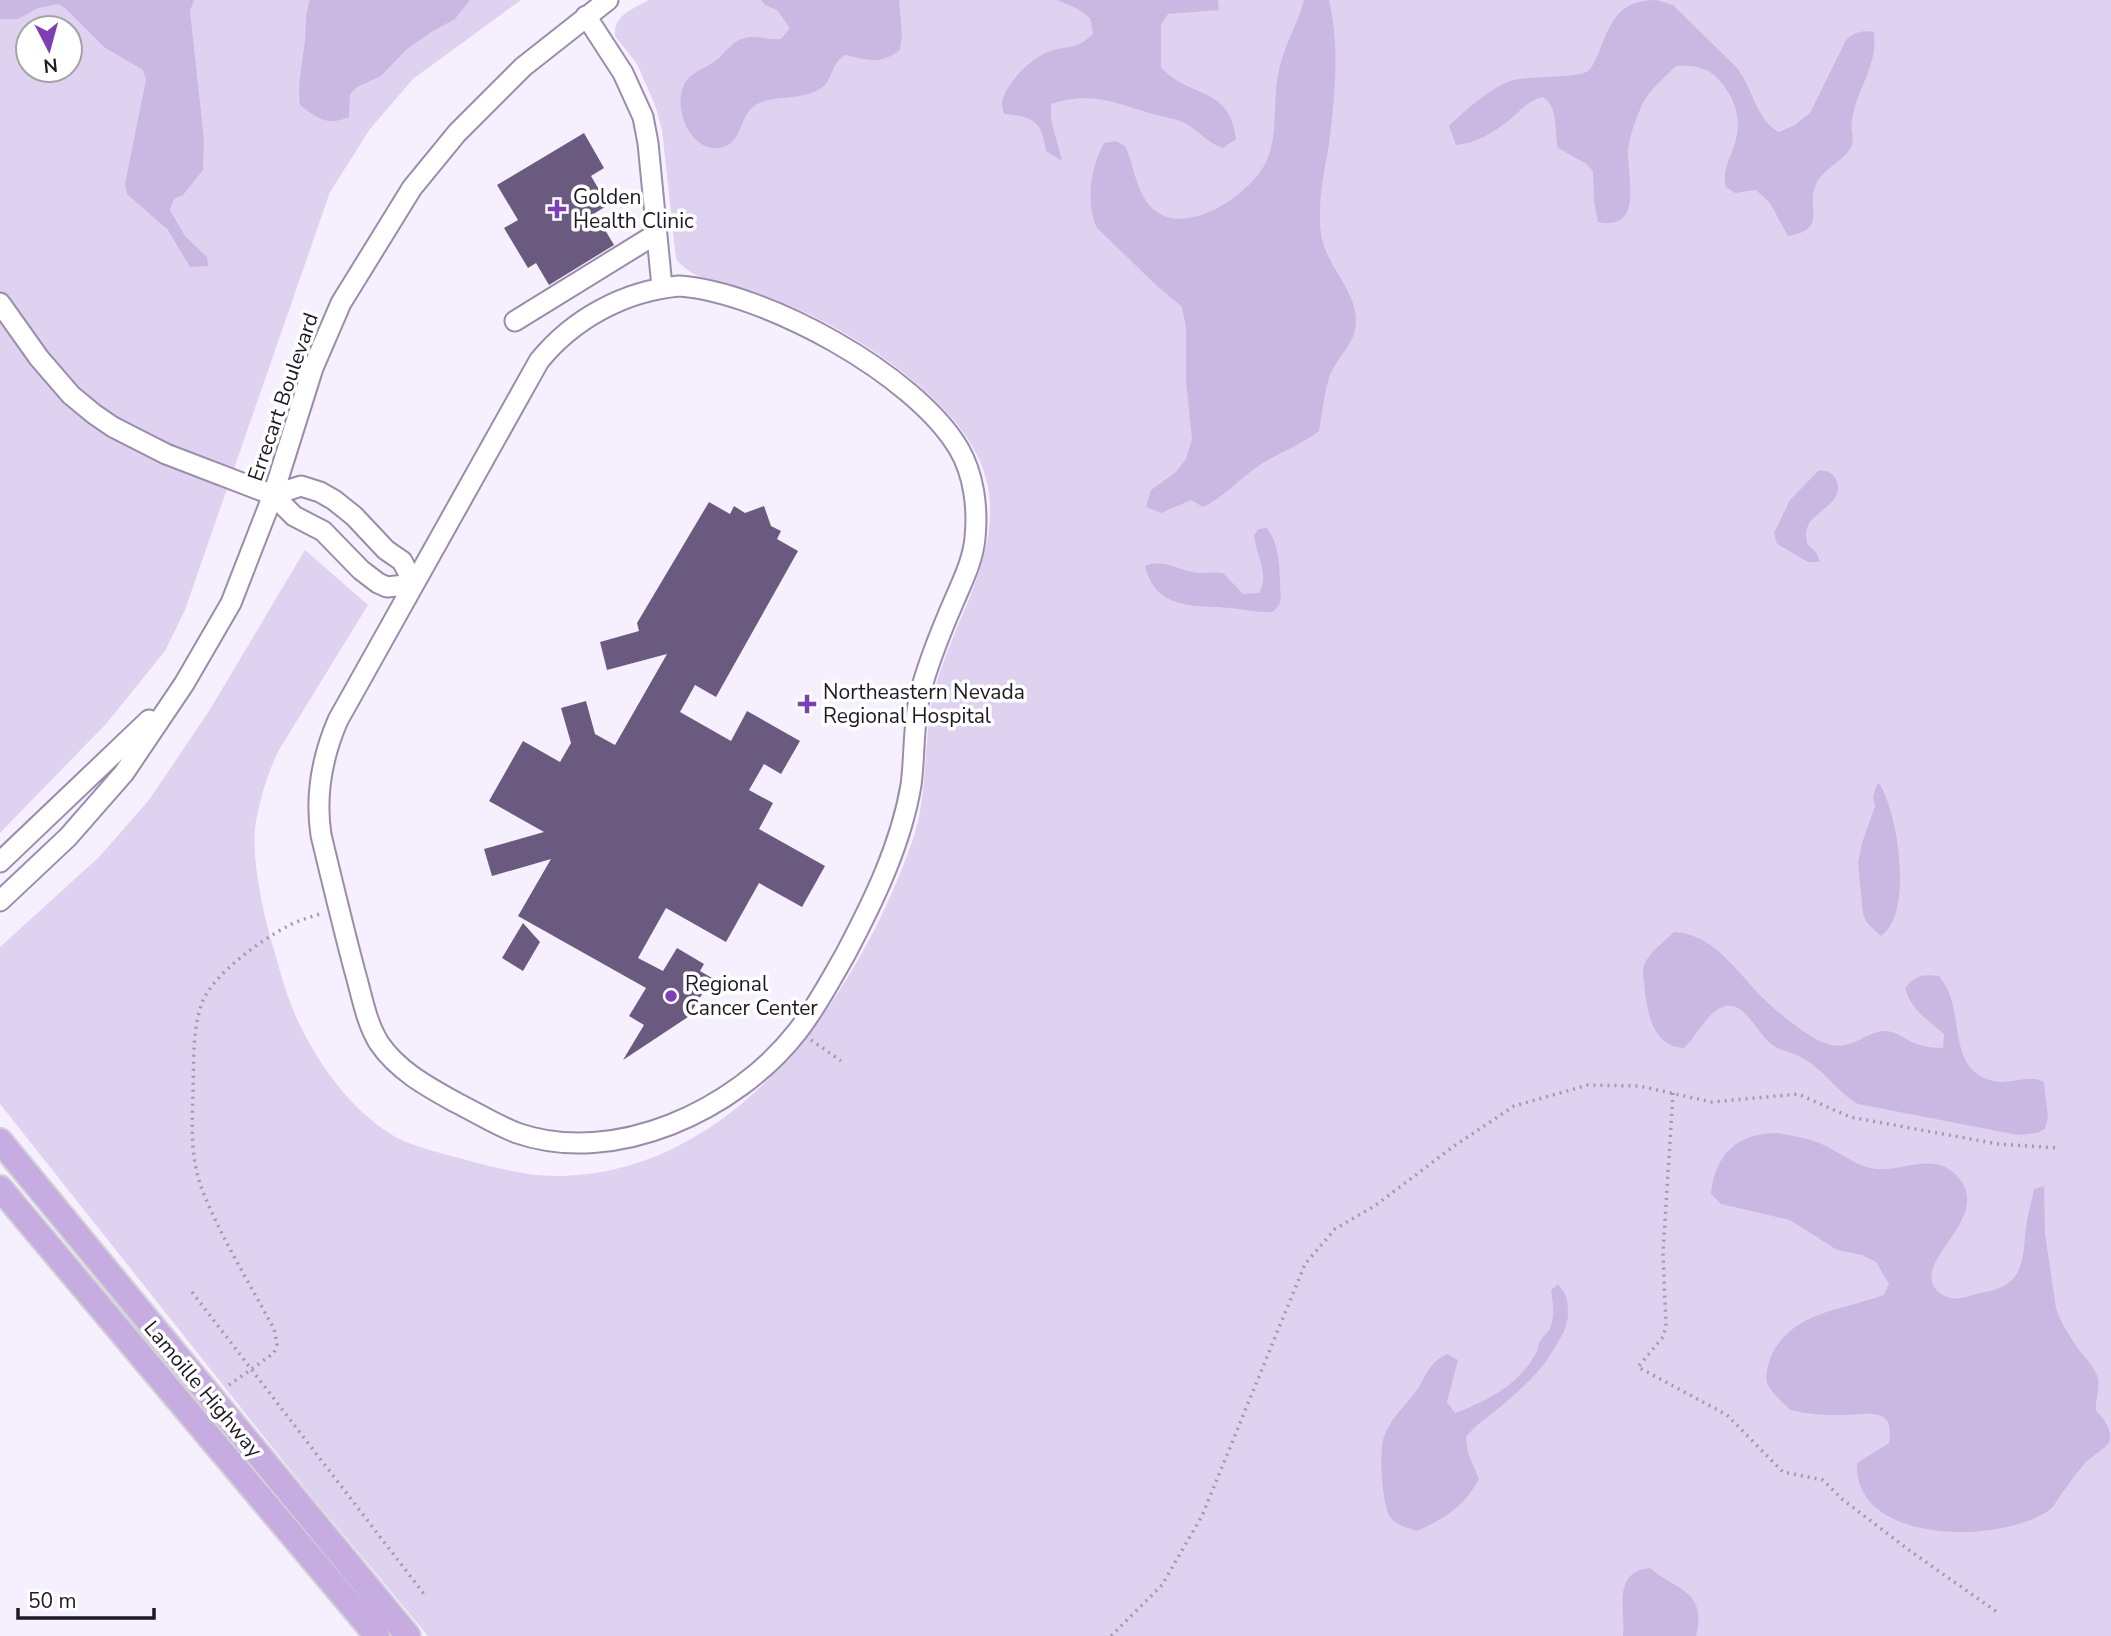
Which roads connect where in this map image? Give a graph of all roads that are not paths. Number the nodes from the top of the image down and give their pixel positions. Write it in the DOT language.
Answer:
graph roads {
  1 [pos="608,0"];
  2 [pos="586,16"];
  3 [pos="656,234"];
  4 [pos="662,288"];
  5 [pos="0,303"];
  6 [pos="515,321"];
  7 [pos="273,495"];
  8 [pos="414,584"];
  9 [pos="184,684"];
  10 [pos="0,862"];
  11 [pos="0,901"];
  12 [pos="0,1141"];
  13 [pos="0,1188"];
  14 [pos="377,1636"];
  15 [pos="408,1636"];
  1 -- 2 [label="street, Errecart Boulevard"];
  2 -- 3 [label="street"];
  2 -- 7 [label="street, Errecart Boulevard"];
  3 -- 4 [label="street"];
  3 -- 6 [label="street"];
  4 -- 8 [label="street"];
  4 -- 8 [label="street"];
  5 -- 7 [label="street"];
  7 -- 8 [label="street"];
  7 -- 8 [label="street"];
  7 -- 9 [label="street, Errecart Boulevard"];
  9 -- 10 [label="street, Errecart Boulevard"];
  9 -- 11 [label="street, Errecart Boulevard"];
  12 -- 15 [label="main road, Lamoille Highway"];
  13 -- 14 [label="main road, Lamoille Highway"];
}
